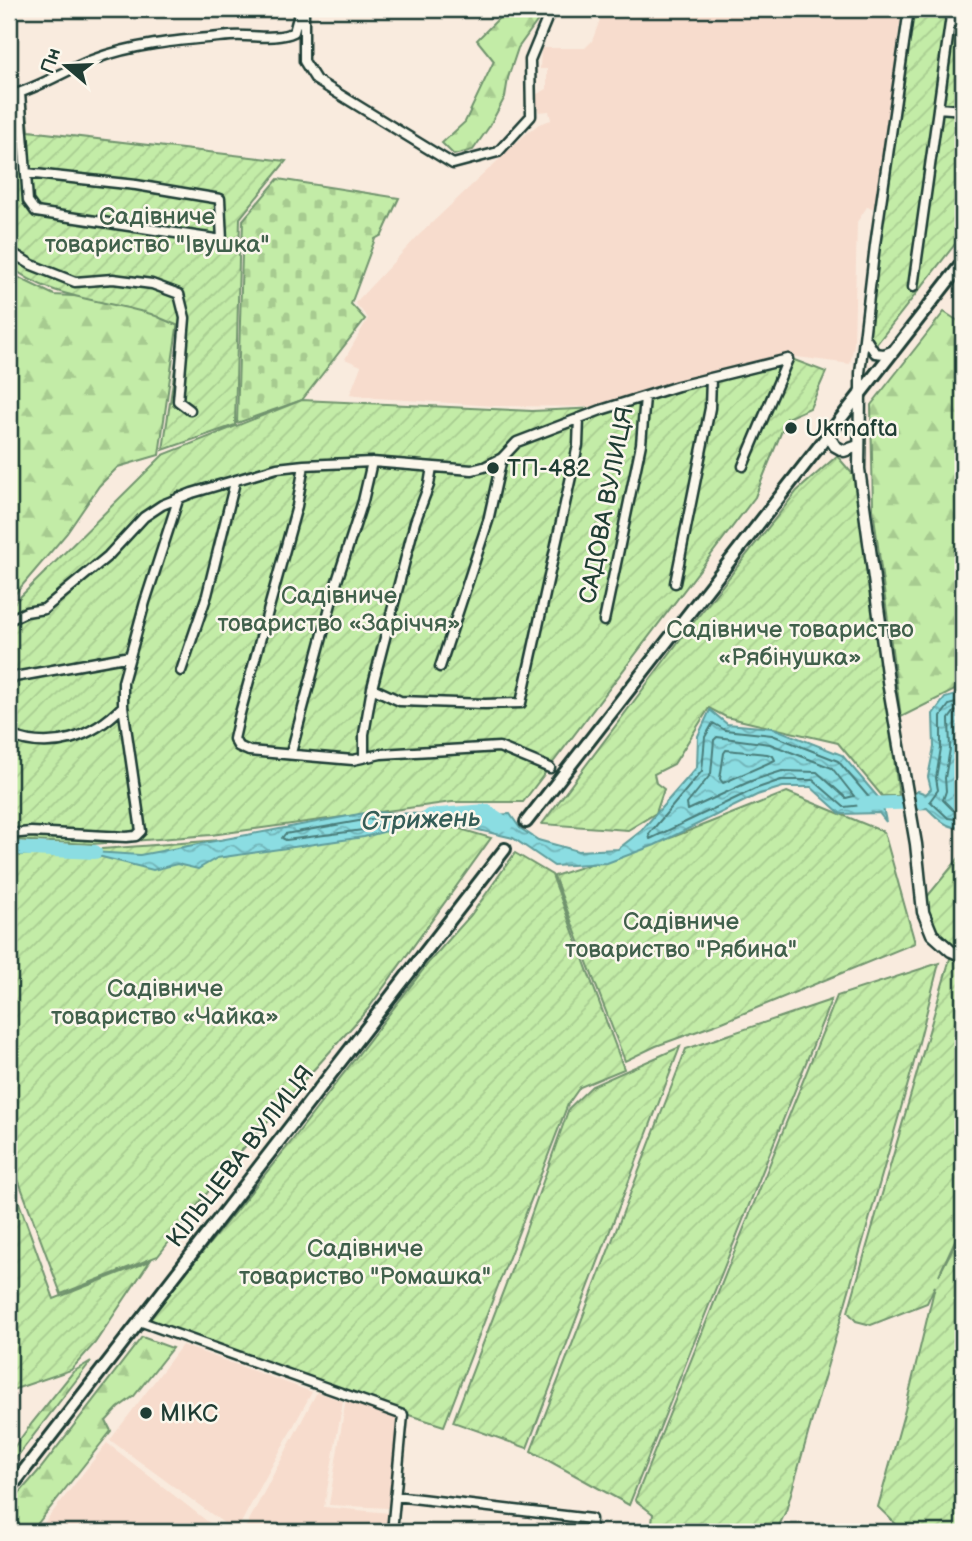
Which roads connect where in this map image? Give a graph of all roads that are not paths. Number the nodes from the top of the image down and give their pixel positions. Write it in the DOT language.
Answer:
graph roads {
  1 [pos="302,9"];
  2 [pos="551,9"];
  3 [pos="909,9"];
  4 [pos="952,9"];
  5 [pos="20,93"];
  6 [pos="9,96"];
  7 [pos="938,108"];
  8 [pos="963,110"];
  9 [pos="26,173"];
  10 [pos="9,251"];
  11 [pos="963,262"];
  12 [pos="913,287"];
  13 [pos="864,335"];
  14 [pos="898,345"];
  15 [pos="711,378"];
  16 [pos="860,391"];
  17 [pos="645,397"];
  18 [pos="190,410"];
  19 [pos="579,418"];
  20 [pos="828,435"];
  21 [pos="858,446"];
  22 [pos="844,451"];
  23 [pos="502,458"];
  24 [pos="372,462"];
  25 [pos="304,465"];
  26 [pos="743,466"];
  27 [pos="432,467"];
  28 [pos="859,468"];
  29 [pos="235,482"];
  30 [pos="178,497"];
  31 [pos="675,583"];
  32 [pos="9,620"];
  33 [pos="604,621"];
  34 [pos="130,656"];
  35 [pos="440,667"];
  36 [pos="181,671"];
  37 [pos="9,678"];
  38 [pos="372,688"];
  39 [pos="123,706"];
  40 [pos="9,735"];
  41 [pos="291,753"];
  42 [pos="364,757"];
  43 [pos="550,768"];
  44 [pos="526,821"];
  45 [pos="9,834"];
  46 [pos="505,849"];
  47 [pos="963,956"];
  48 [pos="139,1321"];
  49 [pos="9,1490"];
  50 [pos="396,1496"];
  51 [pos="392,1532"];
  52 [pos="590,1532"];
  1 -- 2 [label="street"];
  1 -- 5 [label="street"];
  3 -- 13 [label="street"];
  4 -- 7 [label="street"];
  5 -- 6 [label="street"];
  5 -- 9 [label="street"];
  7 -- 8 [label="street"];
  7 -- 12 [label="street"];
  9 -- 9 [label="street"];
  10 -- 18 [label="street"];
  11 -- 14 [label="main road"];
  13 -- 14 [label="street"];
  13 -- 16 [label="street"];
  14 -- 16 [label="main road"];
  15 -- 17 [label="street"];
  15 -- 26 [label="street"];
  15 -- 31 [label="street"];
  16 -- 20 [label="main road"];
  16 -- 21 [label="street"];
  17 -- 19 [label="street"];
  17 -- 33 [label="street, САДОВА ВУЛИЦЯ"];
  19 -- 23 [label="street"];
  19 -- 38 [label="street"];
  20 -- 22 [label="street"];
  20 -- 44 [label="main road"];
  21 -- 22 [label="street"];
  21 -- 28 [label="street"];
  22 -- 28 [label="street"];
  23 -- 27 [label="street"];
  23 -- 35 [label="street"];
  24 -- 25 [label="street"];
  24 -- 27 [label="street"];
  24 -- 41 [label="street"];
  25 -- 29 [label="street"];
  25 -- 41 [label="street"];
  27 -- 38 [label="street"];
  28 -- 47 [label="street"];
  29 -- 30 [label="street"];
  29 -- 36 [label="street"];
  30 -- 32 [label="street"];
  30 -- 34 [label="street"];
  34 -- 37 [label="street"];
  34 -- 39 [label="street"];
  38 -- 42 [label="street"];
  39 -- 40 [label="street"];
  39 -- 45 [label="street"];
  41 -- 42 [label="street"];
  42 -- 43 [label="street"];
  46 -- 48 [label="main road, КІЛЬЦЕВА ВУЛИЦЯ"];
  48 -- 49 [label="main road, КІЛЬЦЕВА ВУЛИЦЯ"];
  48 -- 50 [label="street"];
  50 -- 51 [label="street"];
  50 -- 52 [label="street"];
}
